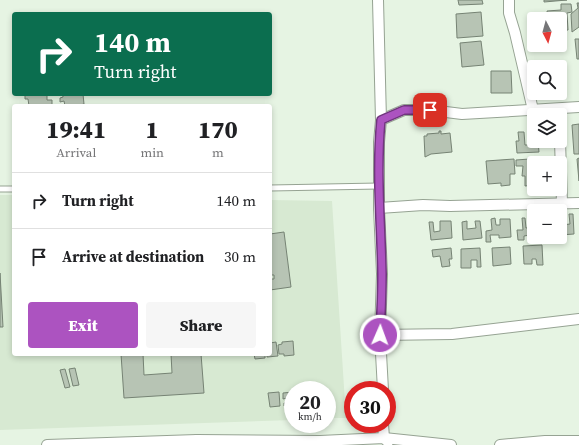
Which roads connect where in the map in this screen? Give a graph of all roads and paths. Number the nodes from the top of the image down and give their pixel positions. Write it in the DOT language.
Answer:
graph roads {
  1 [pos="378,0"];
  2 [pos="509,0"];
  3 [pos="533,108"];
  4 [pos="579,108"];
  5 [pos="527,110"];
  6 [pos="567,110"];
  7 [pos="381,120"];
  8 [pos="560,148"];
  9 [pos="379,186"];
  10 [pos="272,188"];
  11 [pos="0,189"];
  12 [pos="12,189"];
  13 [pos="579,202"];
  14 [pos="562,203"];
  15 [pos="379,208"];
  16 [pos="579,319"];
  17 [pos="380,335"];
  18 [pos="383,381"];
  19 [pos="579,441"];
  20 [pos="197,442"];
  21 [pos="387,442"];
  22 [pos="321,443"];
  23 [pos="47,445"];
  24 [pos="451,445"];
  25 [pos="500,445"];
  1 -- 7 [label="street"];
  2 -- 3 [label="street"];
  4 -- 6 [label="street"];
  5 -- 7 [label="street"];
  7 -- 9 [label="street"];
  8 -- 14 [label="street"];
  9 -- 10 [label="lane"];
  9 -- 15 [label="street"];
  11 -- 12 [label="lane"];
  13 -- 14 [label="street"];
  14 -- 15 [label="street"];
  15 -- 17 [label="street"];
  16 -- 17 [label="street"];
  17 -- 18 [label="street"];
  19 -- 25 [label="street"];
  20 -- 22 [label="street"];
  20 -- 23 [label="street"];
  21 -- 22 [label="street"];
  21 -- 24 [label="street"];
}
